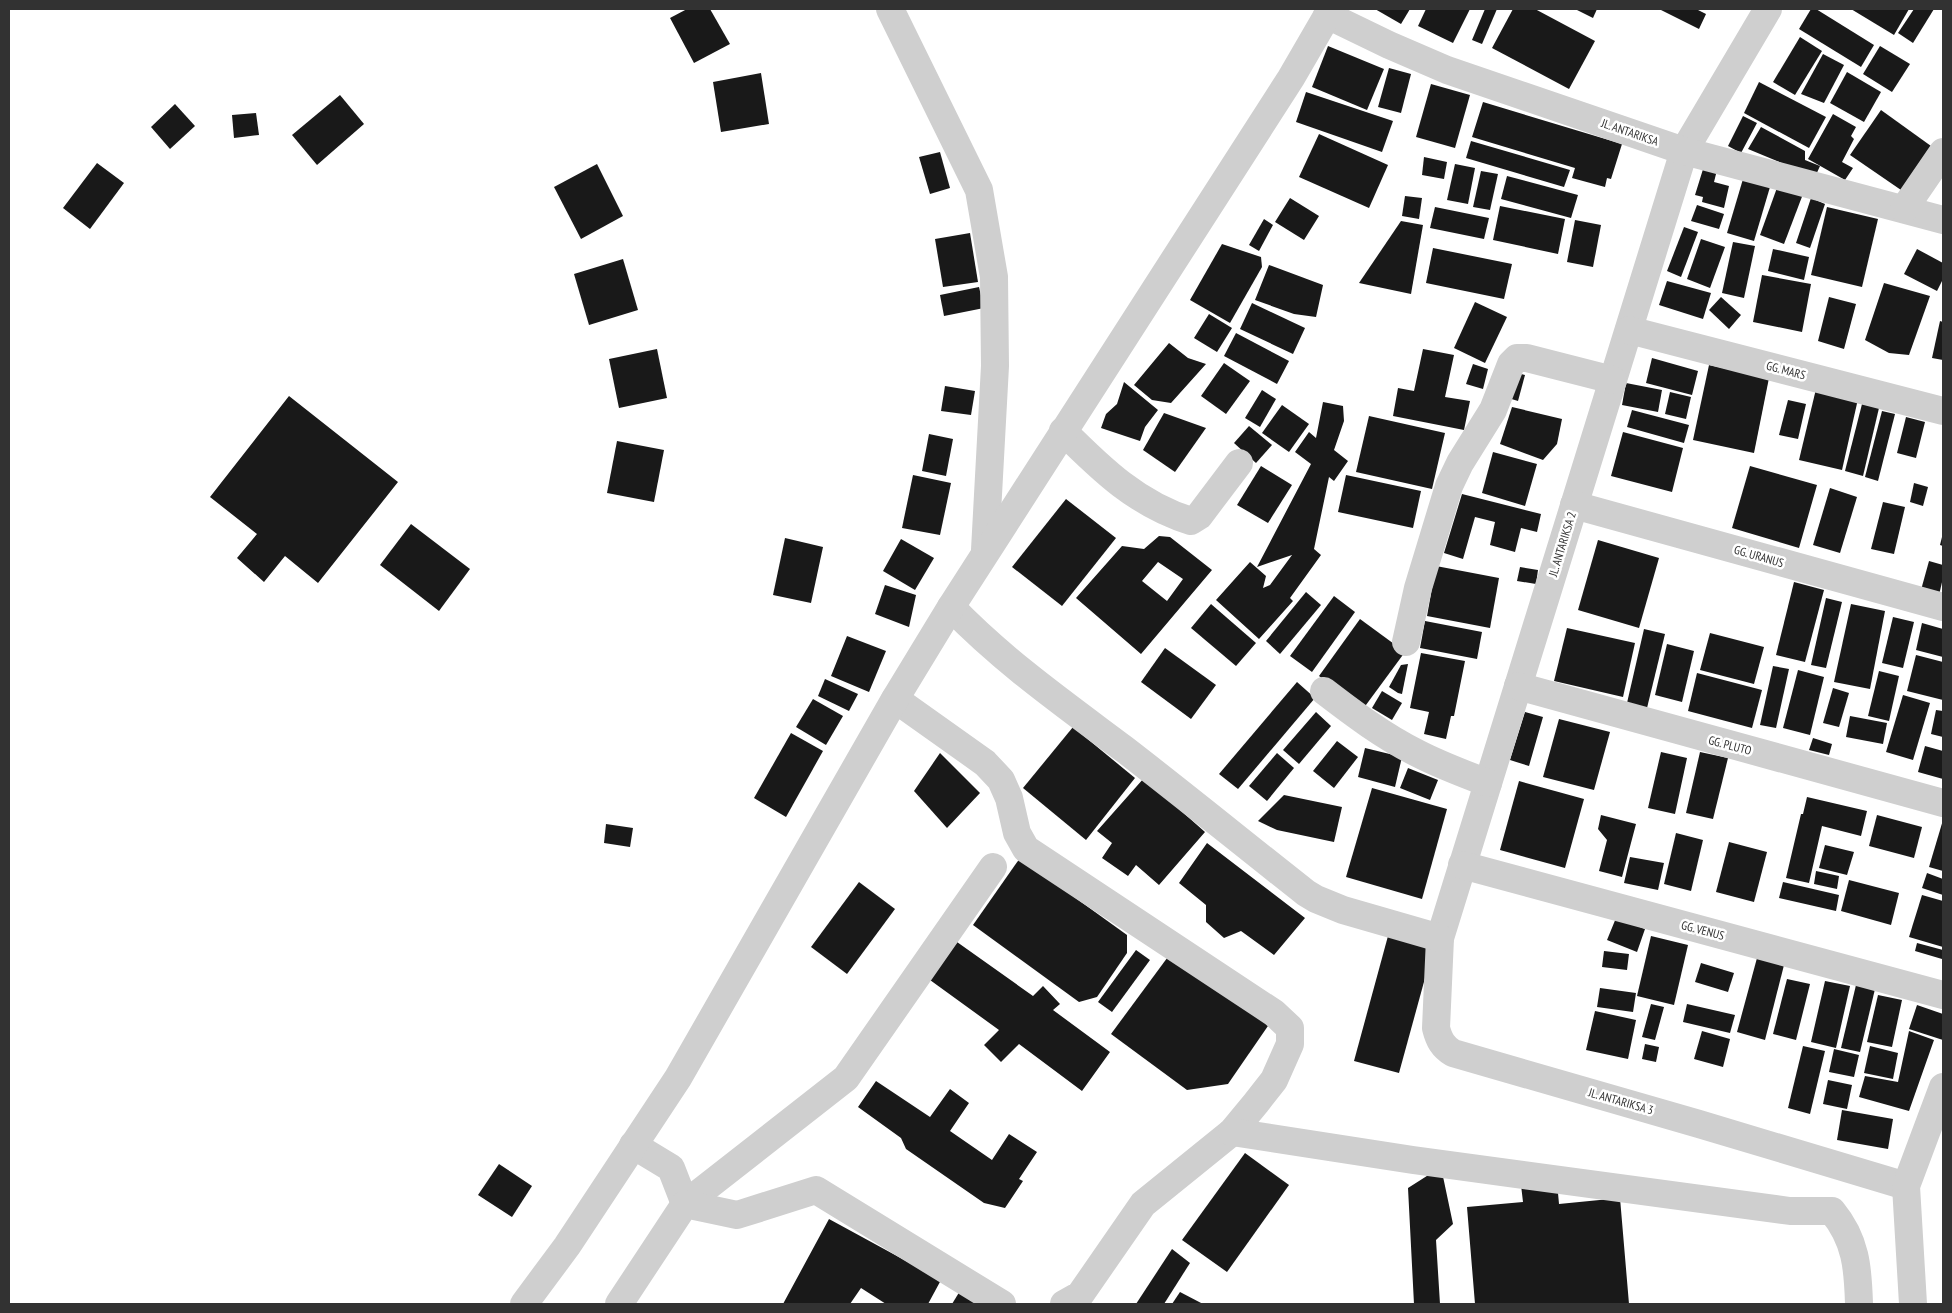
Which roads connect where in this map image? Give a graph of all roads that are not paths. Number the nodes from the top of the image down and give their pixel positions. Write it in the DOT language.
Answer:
graph roads {
  1 [pos="890,9"];
  2 [pos="1768,9"];
  3 [pos="1329,12"];
  4 [pos="1684,152"];
  5 [pos="1943,152"];
  6 [pos="1904,209"];
  7 [pos="1943,220"];
  8 [pos="1629,330"];
  9 [pos="1613,380"];
  10 [pos="1943,411"];
  11 [pos="1063,432"];
  12 [pos="1238,464"];
  13 [pos="1574,505"];
  14 [pos="985,552"];
  15 [pos="951,607"];
  16 [pos="1943,608"];
  17 [pos="1406,642"];
  18 [pos="1518,686"];
  19 [pos="1324,691"];
  20 [pos="895,699"];
  21 [pos="1488,783"];
  22 [pos="1943,803"];
  23 [pos="1462,865"];
  24 [pos="993,867"];
  25 [pos="1440,938"];
  26 [pos="1943,995"];
  27 [pos="1943,1087"];
  28 [pos="1232,1132"];
  29 [pos="633,1145"];
  30 [pos="1906,1186"];
  31 [pos="685,1204"];
  32 [pos="524,1304"];
  33 [pos="619,1304"];
  34 [pos="1002,1304"];
  35 [pos="1064,1304"];
  36 [pos="1859,1304"];
  37 [pos="1913,1304"];
  1 -- 14 [label="street"];
  2 -- 4 [label="street, JL. ANTARIKSA 2"];
  3 -- 4 [label="street, JL. ANTARIKSA"];
  3 -- 11 [label="street"];
  4 -- 6 [label="street, JL. ANTARIKSA"];
  4 -- 8 [label="street, JL. ANTARIKSA 2"];
  5 -- 6 [label="street"];
  6 -- 7 [label="street, JL. ANTARIKSA"];
  8 -- 9 [label="street, JL. ANTARIKSA 2"];
  8 -- 10 [label="street, GG. MARS"];
  9 -- 13 [label="street, JL. ANTARIKSA 2"];
  9 -- 17 [label="street"];
  11 -- 12 [label="street"];
  11 -- 14 [label="street"];
  13 -- 16 [label="street, GG. URANUS"];
  13 -- 18 [label="street, JL. ANTARIKSA 2"];
  14 -- 15 [label="street"];
  15 -- 20 [label="street"];
  15 -- 25 [label="street"];
  18 -- 21 [label="street, JL. ANTARIKSA 2"];
  18 -- 22 [label="street, GG. PLUTO"];
  19 -- 21 [label="street"];
  20 -- 28 [label="street"];
  20 -- 29 [label="street"];
  21 -- 23 [label="street, JL. ANTARIKSA 2"];
  23 -- 25 [label="street, JL. ANTARIKSA 2"];
  23 -- 26 [label="street, GG. VENUS"];
  24 -- 31 [label="street"];
  25 -- 30 [label="street, JL. ANTARIKSA 3"];
  27 -- 30 [label="street"];
  28 -- 35 [label="street"];
  28 -- 36 [label="street"];
  29 -- 31 [label="street"];
  29 -- 32 [label="street"];
  30 -- 37 [label="street"];
  31 -- 33 [label="street"];
  31 -- 34 [label="street"];
}
